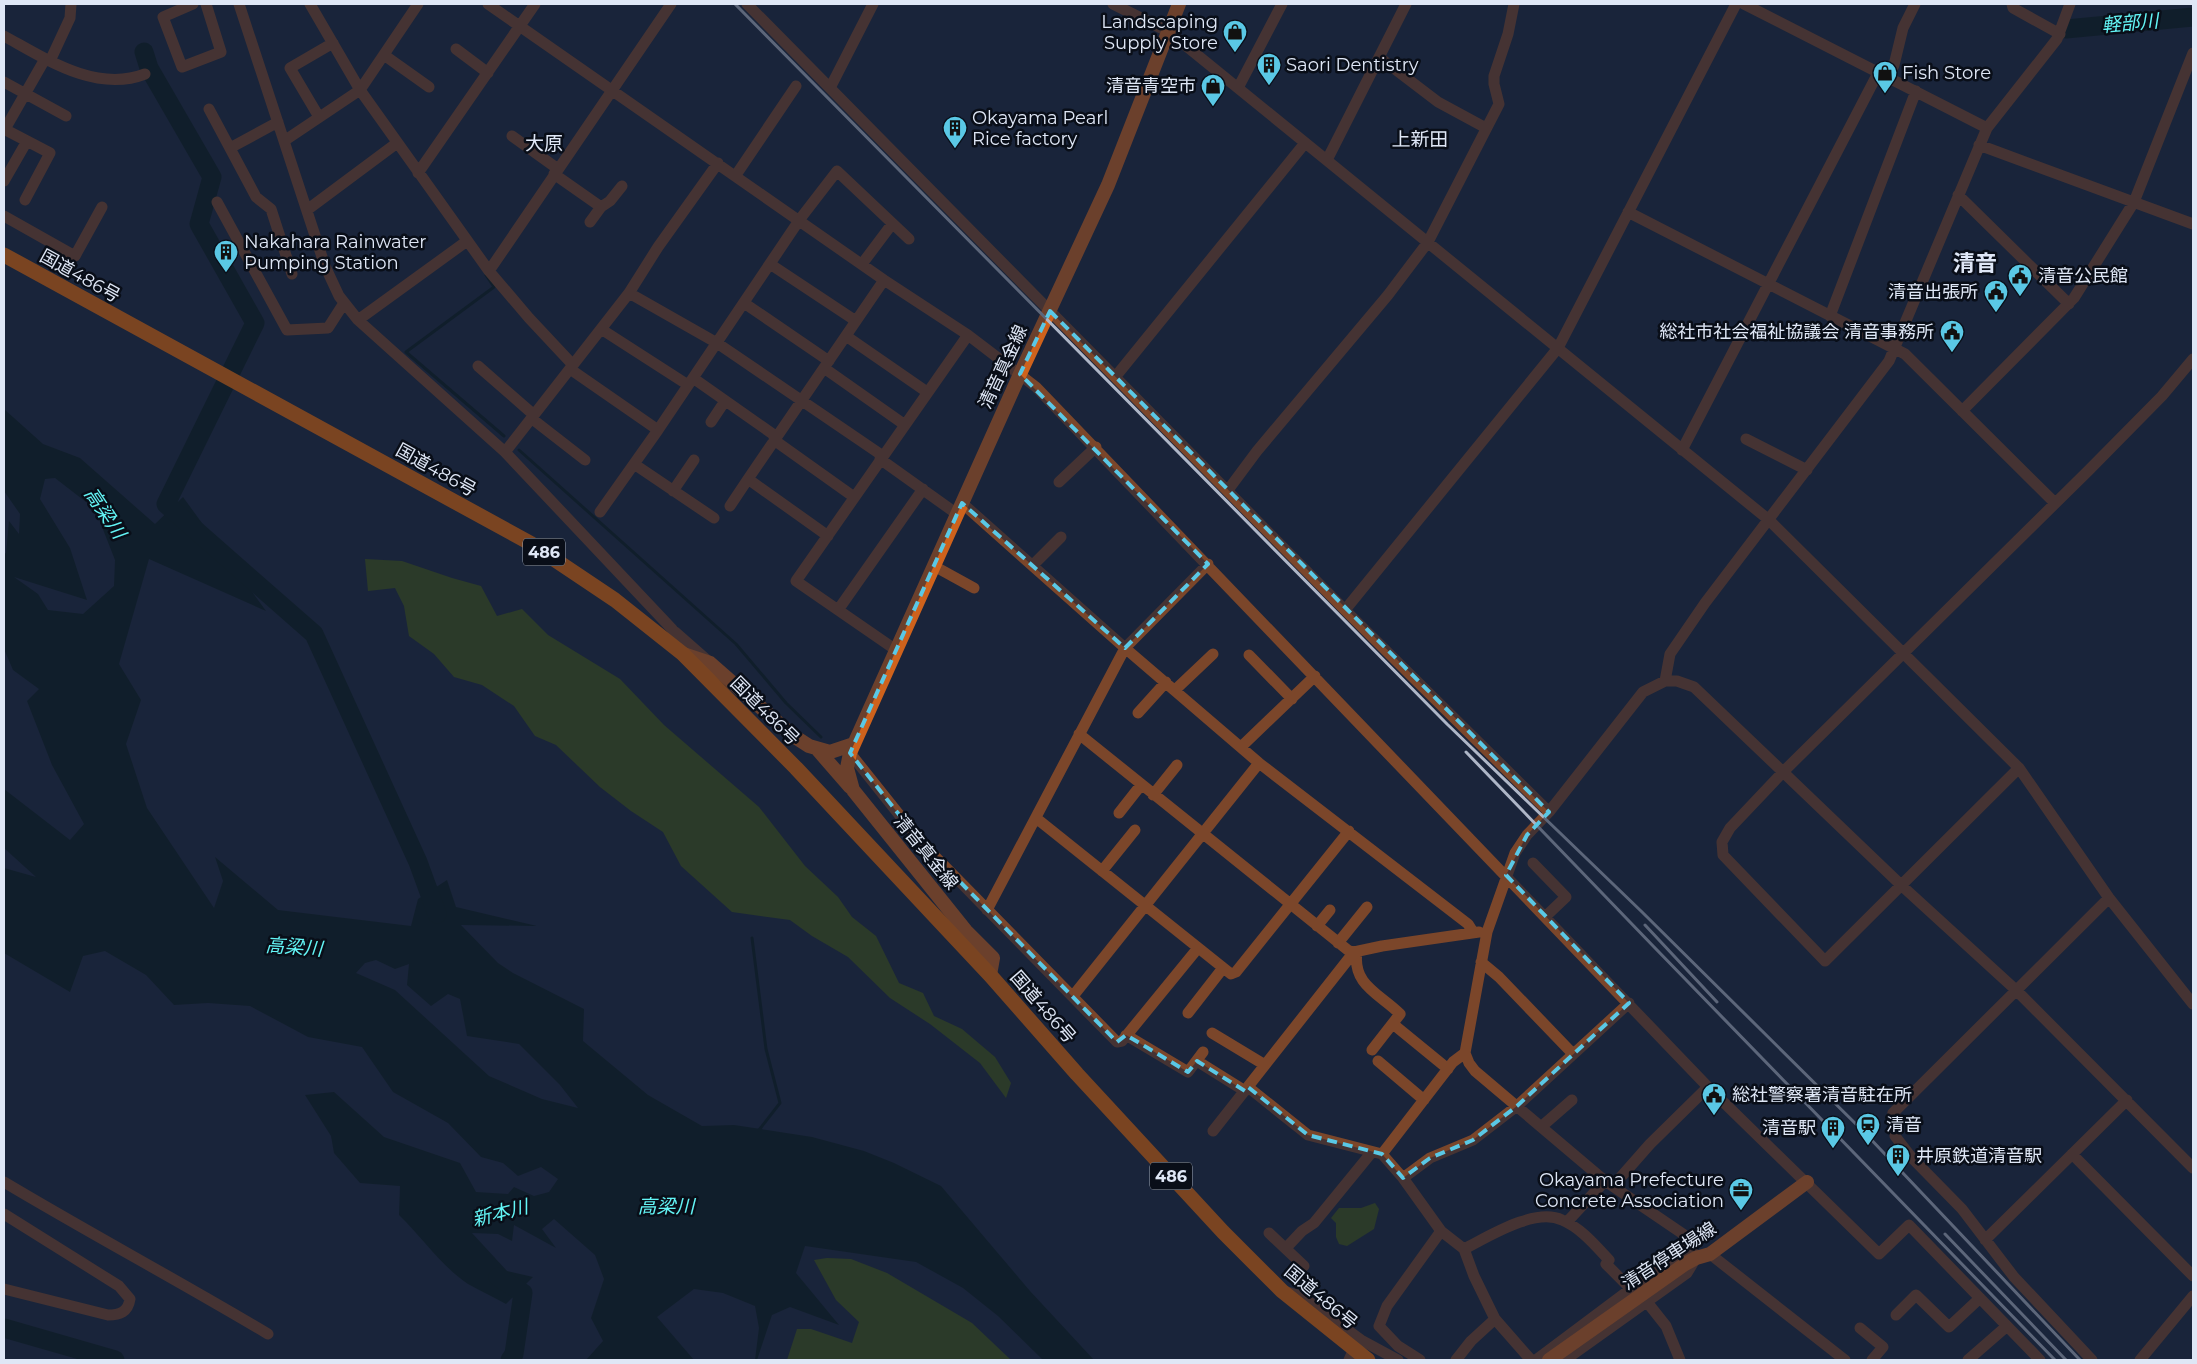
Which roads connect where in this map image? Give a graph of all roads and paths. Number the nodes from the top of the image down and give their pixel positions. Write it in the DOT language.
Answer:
graph roads {
  1 [pos="71,4"];
  2 [pos="193,4"];
  3 [pos="206,4"];
  4 [pos="239,4"];
  5 [pos="310,4"];
  6 [pos="418,4"];
  7 [pos="488,4"];
  8 [pos="535,4"];
  9 [pos="671,4"];
  10 [pos="747,4"];
  11 [pos="873,4"];
  12 [pos="1113,4"];
  13 [pos="1179,4"];
  14 [pos="1282,4"];
  15 [pos="1406,4"];
  16 [pos="1514,4"];
  17 [pos="1736,4"];
  18 [pos="1744,4"];
  19 [pos="1915,4"];
  20 [pos="2012,4"];
  21 [pos="2070,4"];
  22 [pos="520,26"];
  23 [pos="1169,32"];
  24 [pos="2060,34"];
  25 [pos="4,36"];
  26 [pos="330,45"];
  27 [pos="456,49"];
  28 [pos="2193,53"];
  29 [pos="384,55"];
  30 [pos="1379,57"];
  31 [pos="48,60"];
  32 [pos="488,73"];
  33 [pos="145,74"];
  34 [pos="1883,75"];
  35 [pos="4,82"];
  36 [pos="796,86"];
  37 [pos="429,88"];
  38 [pos="830,88"];
  39 [pos="1238,88"];
  40 [pos="612,89"];
  41 [pos="357,91"];
  42 [pos="1916,92"];
  43 [pos="25,94"];
  44 [pos="209,109"];
  45 [pos="66,116"];
  46 [pos="319,117"];
  47 [pos="278,122"];
  48 [pos="1486,128"];
  49 [pos="1987,128"];
  50 [pos="4,129"];
  51 [pos="512,136"];
  52 [pos="27,141"];
  53 [pos="284,141"];
  54 [pos="1305,143"];
  55 [pos="395,145"];
  56 [pos="1979,145"];
  57 [pos="230,148"];
  58 [pos="1326,160"];
  59 [pos="718,163"];
  60 [pos="556,171"];
  61 [pos="418,172"];
  62 [pos="736,175"];
  63 [pos="4,181"];
  64 [pos="622,186"];
  65 [pos="1958,195"];
  66 [pos="25,200"];
  67 [pos="217,202"];
  68 [pos="2134,202"];
  69 [pos="102,207"];
  70 [pos="601,207"];
  71 [pos="306,210"];
  72 [pos="1628,212"];
  73 [pos="4,216"];
  74 [pos="800,219"];
  75 [pos="590,222"];
  76 [pos="892,224"];
  77 [pos="2193,224"];
  78 [pos="909,239"];
  79 [pos="464,242"];
  80 [pos="1428,242"];
  81 [pos="4,256"];
  82 [pos="770,264"];
  83 [pos="862,264"];
  84 [pos="489,271"];
  85 [pos="292,274"];
  86 [pos="884,280"];
  87 [pos="1768,284"];
  88 [pos="630,293"];
  89 [pos="344,303"];
  90 [pos="744,303"];
  91 [pos="2069,304"];
  92 [pos="1050,311"];
  93 [pos="1830,316"];
  94 [pos="358,320"];
  95 [pos="856,321"];
  96 [pos="601,328"];
  97 [pos="968,335"];
  98 [pos="846,336"];
  99 [pos="717,344"];
  100 [pos="1558,348"];
  101 [pos="1895,350"];
  102 [pos="2193,359"];
  103 [pos="826,364"];
  104 [pos="478,366"];
  105 [pos="571,367"];
  106 [pos="1020,374"];
  107 [pos="1116,376"];
  108 [pos="691,382"];
  109 [pos="927,392"];
  110 [pos="802,400"];
  111 [pos="725,401"];
  112 [pos="1962,411"];
  113 [pos="532,417"];
  114 [pos="712,422"];
  115 [pos="904,425"];
  116 [pos="658,430"];
  117 [pos="776,439"];
  118 [pos="1746,439"];
  119 [pos="1096,447"];
  120 [pos="1682,450"];
  121 [pos="504,452"];
  122 [pos="881,457"];
  123 [pos="585,460"];
  124 [pos="694,460"];
  125 [pos="634,464"];
  126 [pos="1807,470"];
  127 [pos="748,479"];
  128 [pos="1059,482"];
  129 [pos="922,489"];
  130 [pos="1228,490"];
  131 [pos="673,491"];
  132 [pos="854,497"];
  133 [pos="2055,503"];
  134 [pos="730,506"];
  135 [pos="960,508"];
  136 [pos="600,512"];
  137 [pos="714,518"];
  138 [pos="1769,520"];
  139 [pos="828,536"];
  140 [pos="1061,537"];
  141 [pos="1033,564"];
  142 [pos="1208,564"];
  143 [pos="934,566"];
  144 [pos="974,588"];
  145 [pos="838,610"];
  146 [pos="1345,610"];
  147 [pos="672,629"];
  148 [pos="1125,648"];
  149 [pos="896,650"];
  150 [pos="683,654"];
  151 [pos="1213,654"];
  152 [pos="1903,654"];
  153 [pos="1249,656"];
  154 [pos="710,663"];
  155 [pos="1315,676"];
  156 [pos="1666,681"];
  157 [pos="1166,682"];
  158 [pos="1175,690"];
  159 [pos="1292,699"];
  160 [pos="1138,713"];
  161 [pos="1079,734"];
  162 [pos="1242,746"];
  163 [pos="852,748"];
  164 [pos="817,750"];
  165 [pos="1260,763"];
  166 [pos="1177,765"];
  167 [pos="2019,768"];
  168 [pos="1783,772"];
  169 [pos="1141,785"];
  170 [pos="852,790"];
  171 [pos="1153,794"];
  172 [pos="1549,812"];
  173 [pos="1119,813"];
  174 [pos="1036,818"];
  175 [pos="1135,830"];
  176 [pos="1349,831"];
  177 [pos="1203,834"];
  178 [pos="1533,863"];
  179 [pos="1102,871"];
  180 [pos="1506,875"];
  181 [pos="1901,885"];
  182 [pos="2109,898"];
  183 [pos="1290,904"];
  184 [pos="1145,905"];
  185 [pos="1367,908"];
  186 [pos="987,910"];
  187 [pos="1330,910"];
  188 [pos="1546,916"];
  189 [pos="1317,926"];
  190 [pos="1473,932"];
  191 [pos="1487,932"];
  192 [pos="1338,943"];
  193 [pos="1198,948"];
  194 [pos="1356,952"];
  195 [pos="1481,962"];
  196 [pos="1223,968"];
  197 [pos="990,975"];
  198 [pos="2017,991"];
  199 [pos="1073,996"];
  200 [pos="1629,1003"];
  201 [pos="2193,1004"];
  202 [pos="1188,1013"];
  203 [pos="1393,1024"];
  204 [pos="1212,1033"];
  205 [pos="1126,1035"];
  206 [pos="1372,1050"];
  207 [pos="1465,1053"];
  208 [pos="1573,1054"];
  209 [pos="1378,1061"];
  210 [pos="1265,1066"];
  211 [pos="1448,1069"];
  212 [pos="1708,1087"];
  213 [pos="1247,1089"];
  214 [pos="1424,1100"];
  215 [pos="1572,1100"];
  216 [pos="2127,1100"];
  217 [pos="1517,1106"];
  218 [pos="1541,1127"];
  219 [pos="1213,1131"];
  220 [pos="1377,1153"];
  221 [pos="2072,1154"];
  222 [pos="2193,1168"];
  223 [pos="1403,1178"];
  224 [pos="4,1182"];
  225 [pos="1807,1182"];
  226 [pos="1609,1184"];
  227 [pos="4,1214"];
  228 [pos="1567,1222"];
  229 [pos="1441,1231"];
  230 [pos="1269,1232"];
  231 [pos="1985,1240"];
  232 [pos="1286,1248"];
  233 [pos="1464,1249"];
  234 [pos="1703,1256"];
  235 [pos="1304,1266"];
  236 [pos="2193,1276"];
  237 [pos="4,1289"];
  238 [pos="1631,1289"];
  239 [pos="1282,1291"];
  240 [pos="2193,1296"];
  241 [pos="1980,1298"];
  242 [pos="1647,1302"];
  243 [pos="1896,1315"];
  244 [pos="1495,1319"];
  245 [pos="2007,1326"];
  246 [pos="1860,1328"];
  247 [pos="268,1334"];
  248 [pos="1351,1355"];
  249 [pos="1368,1360"];
  250 [pos="1398,1360"];
  251 [pos="1420,1360"];
  252 [pos="1456,1360"];
  253 [pos="1531,1360"];
  254 [pos="1536,1360"];
  255 [pos="1549,1360"];
  256 [pos="1566,1360"];
  257 [pos="1680,1360"];
  258 [pos="1845,1360"];
  259 [pos="1872,1360"];
  260 [pos="1968,1360"];
  261 [pos="2040,1360"];
  262 [pos="2092,1360"];
  263 [pos="2140,1360"];
  1 -- 31 [label="street"];
  2 -- 3 [label="street"];
  4 -- 47 [label="street"];
  5 -- 26 [label="street"];
  6 -- 29 [label="street"];
  7 -- 22 [label="street"];
  8 -- 22 [label="street"];
  9 -- 40 [label="street"];
  10 -- 38 [label="street"];
  11 -- 38 [label="street"];
  12 -- 23 [label="street"];
  13 -- 23 [label="main road, 清音真金線"];
  14 -- 39 [label="street"];
  15 -- 30 [label="street"];
  16 -- 48 [label="street"];
  17 -- 72 [label="street"];
  18 -- 34 [label="street"];
  19 -- 34 [label="street"];
  20 -- 24 [label="street"];
  21 -- 24 [label="street"];
  22 -- 32 [label="street"];
  22 -- 40 [label="street"];
  23 -- 39 [label="street"];
  23 -- 92 [label="main road, 清音真金線"];
  24 -- 49 [label="street"];
  25 -- 31 [label="street"];
  26 -- 41 [label="street"];
  26 -- 46 [label="street"];
  27 -- 32 [label="street"];
  28 -- 68 [label="street"];
  29 -- 37 [label="street"];
  29 -- 41 [label="street"];
  30 -- 48 [label="street"];
  30 -- 58 [label="street"];
  31 -- 33 [label="street"];
  31 -- 43 [label="street"];
  32 -- 61 [label="street"];
  34 -- 42 [label="street"];
  34 -- 87 [label="street"];
  35 -- 43 [label="street"];
  36 -- 62 [label="street"];
  38 -- 92 [label="street"];
  39 -- 54 [label="street"];
  40 -- 59 [label="street"];
  40 -- 60 [label="street"];
  41 -- 46 [label="street"];
  41 -- 55 [label="street"];
  42 -- 49 [label="street"];
  42 -- 93 [label="street"];
  43 -- 45 [label="street"];
  43 -- 50 [label="street"];
  44 -- 57 [label="street"];
  46 -- 53 [label="street"];
  47 -- 53 [label="street"];
  47 -- 57 [label="street"];
  48 -- 80 [label="street"];
  49 -- 56 [label="street"];
  50 -- 52 [label="street"];
  51 -- 60 [label="street"];
  52 -- 63 [label="street"];
  52 -- 66 [label="street"];
  53 -- 71 [label="street"];
  54 -- 58 [label="street"];
  54 -- 107 [label="street"];
  55 -- 61 [label="street"];
  55 -- 71 [label="street"];
  56 -- 65 [label="street"];
  56 -- 68 [label="street"];
  57 -- 85 [label="street"];
  58 -- 80 [label="street"];
  59 -- 62 [label="street"];
  59 -- 88 [label="street"];
  60 -- 70 [label="street"];
  60 -- 84 [label="street"];
  61 -- 79 [label="street"];
  62 -- 74 [label="street"];
  64 -- 70 [label="street"];
  65 -- 91 [label="street"];
  65 -- 101 [label="street"];
  67 -- 89 [label="street"];
  68 -- 77 [label="street"];
  68 -- 91 [label="street"];
  69 -- 73 [label="street"];
  70 -- 75 [label="street"];
  71 -- 89 [label="street"];
  72 -- 87 [label="street"];
  72 -- 100 [label="street"];
  74 -- 76 [label="street"];
  74 -- 82 [label="street"];
  74 -- 83 [label="street"];
  76 -- 78 [label="street"];
  76 -- 83 [label="street"];
  79 -- 84 [label="street"];
  79 -- 94 [label="street"];
  80 -- 100 [label="street"];
  80 -- 130 [label="street"];
  81 -- 150 [label="highway, 国道486号 / 486"];
  82 -- 90 [label="street"];
  82 -- 95 [label="street"];
  83 -- 86 [label="street"];
  84 -- 105 [label="street"];
  86 -- 95 [label="street"];
  86 -- 97 [label="street"];
  87 -- 93 [label="street"];
  87 -- 120 [label="street"];
  88 -- 96 [label="street"];
  88 -- 99 [label="street"];
  89 -- 94 [label="street"];
  90 -- 99 [label="street"];
  90 -- 103 [label="street"];
  91 -- 112 [label="street"];
  92 -- 106 [label="main road, 清音真金線"];
  92 -- 107 [label="street"];
  93 -- 101 [label="street"];
  94 -- 121 [label="street"];
  95 -- 98 [label="street"];
  96 -- 105 [label="street"];
  96 -- 108 [label="street"];
  97 -- 106 [label="street"];
  97 -- 109 [label="street"];
  98 -- 103 [label="street"];
  98 -- 109 [label="street"];
  99 -- 108 [label="street"];
  99 -- 110 [label="street"];
  100 -- 120 [label="street"];
  100 -- 146 [label="street"];
  101 -- 112 [label="street"];
  101 -- 126 [label="street"];
  102 -- 133 [label="street"];
  103 -- 110 [label="street"];
  103 -- 115 [label="street"];
  104 -- 113 [label="street"];
  105 -- 113 [label="street"];
  105 -- 116 [label="street"];
  106 -- 119 [label="street"];
  106 -- 135 [label="main road, 清音真金線"];
  107 -- 130 [label="street"];
  108 -- 111 [label="street"];
  108 -- 116 [label="street"];
  109 -- 115 [label="street"];
  110 -- 117 [label="street"];
  110 -- 122 [label="street"];
  111 -- 114 [label="street"];
  111 -- 117 [label="street"];
  112 -- 133 [label="street"];
  113 -- 121 [label="street"];
  113 -- 123 [label="street"];
  115 -- 122 [label="street"];
  116 -- 125 [label="street"];
  117 -- 127 [label="street"];
  117 -- 132 [label="street"];
  118 -- 126 [label="street"];
  119 -- 128 [label="street"];
  119 -- 142 [label="street"];
  120 -- 138 [label="street"];
  121 -- 147 [label="street"];
  122 -- 129 [label="street"];
  122 -- 132 [label="street"];
  124 -- 131 [label="street"];
  125 -- 131 [label="street"];
  125 -- 136 [label="street"];
  126 -- 138 [label="street"];
  127 -- 134 [label="street"];
  127 -- 139 [label="street"];
  129 -- 135 [label="street"];
  129 -- 145 [label="street"];
  130 -- 146 [label="street"];
  131 -- 137 [label="street"];
  132 -- 139 [label="street"];
  133 -- 152 [label="street"];
  135 -- 141 [label="street"];
  135 -- 143 [label="main road, 清音真金線"];
  138 -- 152 [label="street"];
  138 -- 156 [label="street"];
  139 -- 145 [label="street"];
  140 -- 141 [label="street"];
  141 -- 148 [label="street"];
  142 -- 148 [label="street"];
  142 -- 155 [label="street"];
  143 -- 144 [label="street"];
  143 -- 149 [label="main road, 清音真金線"];
  145 -- 149 [label="street"];
  146 -- 172 [label="street"];
  147 -- 150 [label="street"];
  147 -- 154 [label="street"];
  148 -- 157 [label="street"];
  148 -- 161 [label="street"];
  149 -- 163 [label="main road, 清音真金線"];
  150 -- 154 [label="main road"];
  150 -- 197 [label="highway, 国道486号 / 486"];
  151 -- 158 [label="street"];
  152 -- 167 [label="street"];
  152 -- 168 [label="street"];
  153 -- 159 [label="street"];
  154 -- 164 [label="main road"];
  155 -- 159 [label="street"];
  155 -- 180 [label="street"];
  156 -- 168 [label="street"];
  156 -- 172 [label="street"];
  157 -- 158 [label="street"];
  157 -- 160 [label="street"];
  158 -- 162 [label="street"];
  159 -- 162 [label="street"];
  161 -- 169 [label="street"];
  161 -- 174 [label="street"];
  162 -- 165 [label="street"];
  163 -- 164 [label="main road"];
  163 -- 170 [label="main road, 清音真金線"];
  163 -- 186 [label="street"];
  164 -- 170 [label="main road"];
  165 -- 176 [label="street"];
  165 -- 177 [label="street"];
  166 -- 171 [label="street"];
  167 -- 181 [label="street"];
  167 -- 182 [label="street"];
  168 -- 181 [label="street"];
  168 -- 181 [label="street"];
  169 -- 171 [label="street"];
  169 -- 173 [label="street"];
  170 -- 197 [label="main road, 清音真金線"];
  171 -- 177 [label="street"];
  172 -- 180 [label="street"];
  174 -- 179 [label="street"];
  174 -- 186 [label="street"];
  175 -- 179 [label="street"];
  176 -- 183 [label="street"];
  176 -- 190 [label="street"];
  177 -- 183 [label="street"];
  177 -- 184 [label="street"];
  178 -- 188 [label="street"];
  179 -- 184 [label="street"];
  180 -- 188 [label="street"];
  180 -- 191 [label="street"];
  181 -- 198 [label="street"];
  182 -- 198 [label="street"];
  182 -- 201 [label="street"];
  183 -- 189 [label="street"];
  183 -- 196 [label="street"];
  184 -- 193 [label="street"];
  184 -- 199 [label="street"];
  185 -- 192 [label="street"];
  186 -- 199 [label="street"];
  187 -- 189 [label="street"];
  188 -- 200 [label="street"];
  189 -- 192 [label="street"];
  190 -- 191 [label="street"];
  190 -- 194 [label="street"];
  191 -- 195 [label="street"];
  192 -- 194 [label="street"];
  193 -- 196 [label="street"];
  193 -- 205 [label="street"];
  194 -- 203 [label="street"];
  194 -- 210 [label="street"];
  195 -- 207 [label="street"];
  195 -- 208 [label="street"];
  196 -- 202 [label="street"];
  197 -- 239 [label="highway, 国道486号 / 486"];
  198 -- 216 [label="street"];
  198 -- 231 [label="street"];
  199 -- 205 [label="street"];
  200 -- 208 [label="street"];
  200 -- 212 [label="street"];
  203 -- 206 [label="street"];
  203 -- 211 [label="street"];
  204 -- 210 [label="street"];
  205 -- 213 [label="street"];
  207 -- 211 [label="street"];
  207 -- 217 [label="street"];
  208 -- 217 [label="street"];
  209 -- 214 [label="street"];
  210 -- 213 [label="street"];
  211 -- 214 [label="street"];
  212 -- 225 [label="street"];
  212 -- 226 [label="street"];
  213 -- 219 [label="street"];
  213 -- 220 [label="street"];
  214 -- 220 [label="street"];
  215 -- 218 [label="street"];
  216 -- 221 [label="street"];
  216 -- 222 [label="street"];
  217 -- 218 [label="street"];
  217 -- 223 [label="street"];
  218 -- 226 [label="street"];
  220 -- 223 [label="street"];
  220 -- 232 [label="street"];
  221 -- 231 [label="street"];
  221 -- 236 [label="street"];
  223 -- 229 [label="street"];
  224 -- 247 [label="street"];
  225 -- 234 [label="main road, 清音停車場線"];
  225 -- 241 [label="street"];
  226 -- 228 [label="street"];
  226 -- 234 [label="street"];
  227 -- 237 [label="street"];
  228 -- 233 [label="street"];
  228 -- 238 [label="street"];
  229 -- 233 [label="street"];
  229 -- 251 [label="street"];
  230 -- 232 [label="street"];
  231 -- 262 [label="street"];
  232 -- 235 [label="street"];
  233 -- 244 [label="street"];
  234 -- 238 [label="street"];
  234 -- 242 [label="street"];
  234 -- 255 [label="main road, 清音停車場線"];
  234 -- 258 [label="street"];
  238 -- 254 [label="street"];
  239 -- 248 [label="highway, 国道486号 / 486"];
  239 -- 250 [label="street"];
  240 -- 263 [label="street"];
  241 -- 243 [label="street"];
  241 -- 245 [label="street"];
  242 -- 256 [label="street"];
  242 -- 257 [label="street"];
  244 -- 252 [label="street"];
  244 -- 253 [label="street"];
  245 -- 260 [label="street"];
  245 -- 261 [label="street"];
  246 -- 259 [label="street"];
  248 -- 249 [label="highway, 国道486号 / 486"];
}
